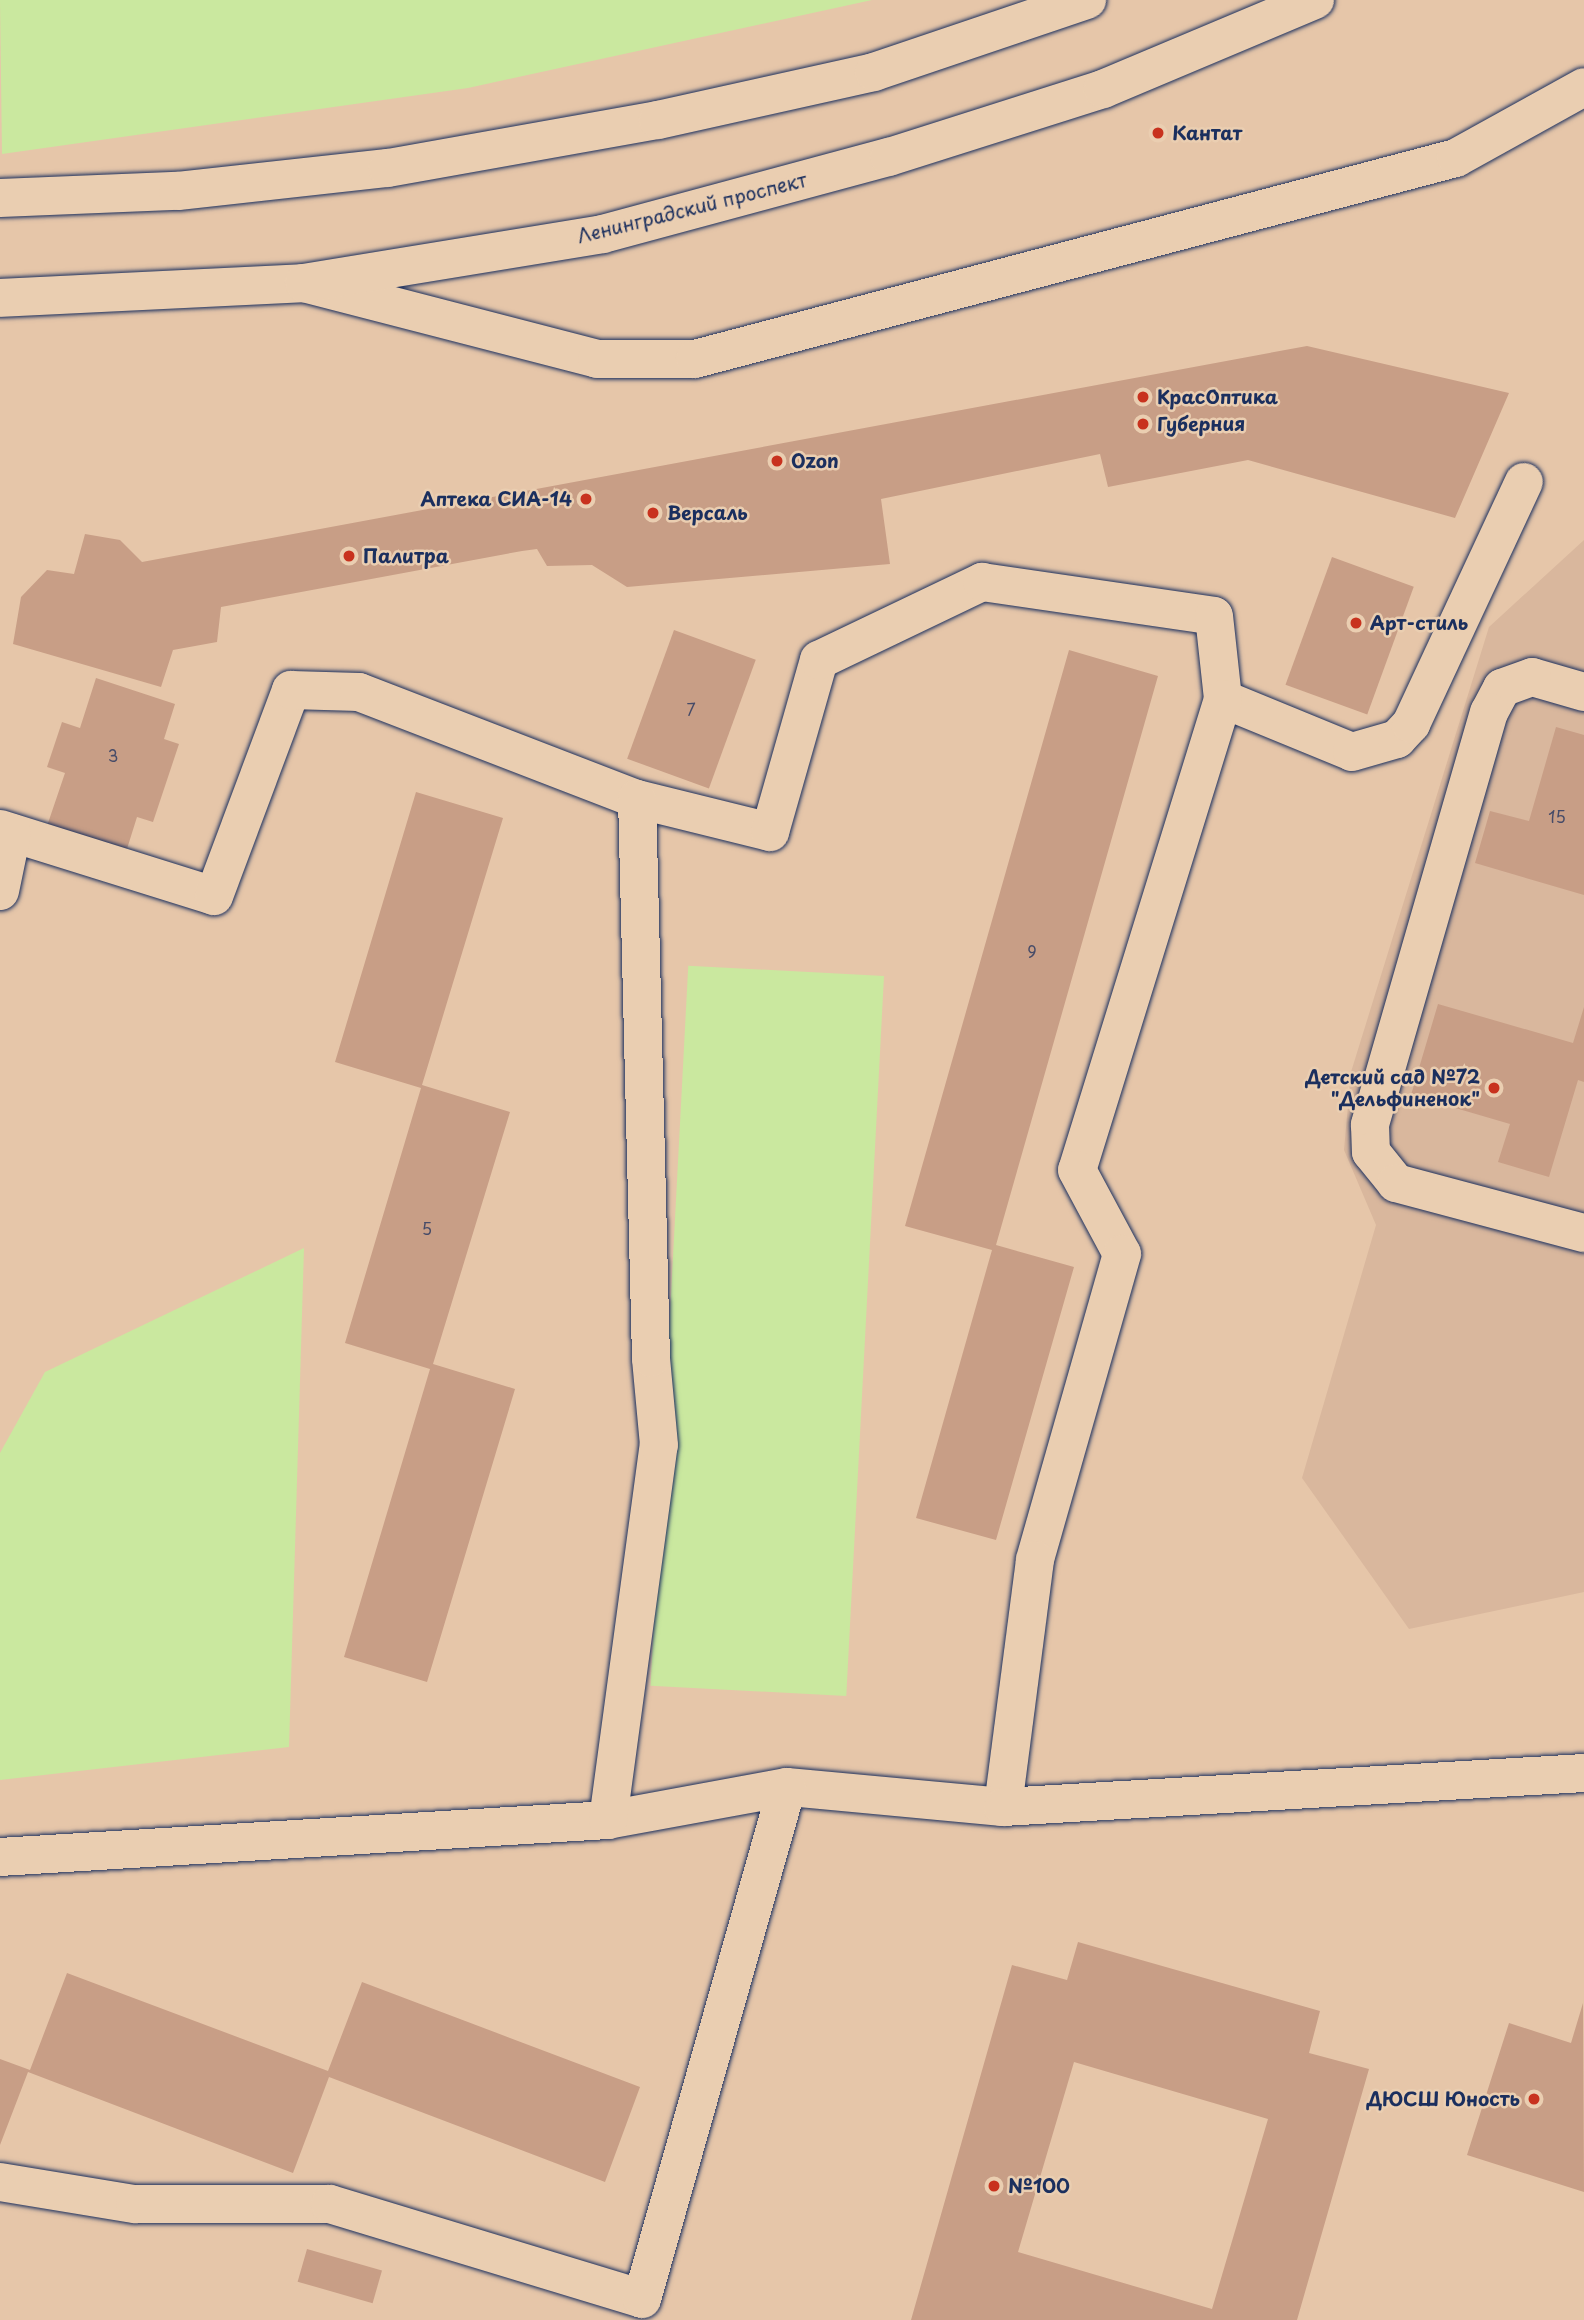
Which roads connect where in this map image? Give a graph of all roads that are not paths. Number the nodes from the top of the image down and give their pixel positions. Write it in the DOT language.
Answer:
graph roads {
  1 [pos="1087,0"];
  2 [pos="1315,0"];
  3 [pos="1584,87"];
  4 [pos="0,198"];
  5 [pos="304,283"];
  6 [pos="0,298"];
  7 [pos="1524,482"];
  8 [pos="1584,692"];
  9 [pos="1223,699"];
  10 [pos="637,799"];
  11 [pos="6,831"];
  12 [pos="0,891"];
  13 [pos="1584,1233"];
  14 [pos="1584,1773"];
  15 [pos="787,1787"];
  16 [pos="1003,1807"];
  17 [pos="608,1820"];
  18 [pos="0,1857"];
  19 [pos="0,2182"];
  20 [pos="639,2309"];
  1 -- 4 [label="main road"];
  2 -- 5 [label="main road, Ленинградский проспект"];
  3 -- 5 [label="main road"];
  5 -- 6 [label="main road, Ленинградский проспект"];
  7 -- 9 [label="main road"];
  8 -- 13 [label="main road"];
  9 -- 10 [label="main road"];
  9 -- 16 [label="main road"];
  10 -- 11 [label="main road"];
  10 -- 17 [label="main road"];
  11 -- 12 [label="main road"];
  14 -- 16 [label="main road"];
  15 -- 16 [label="main road"];
  15 -- 17 [label="main road"];
  15 -- 20 [label="main road"];
  17 -- 18 [label="main road"];
  19 -- 20 [label="main road"];
}
